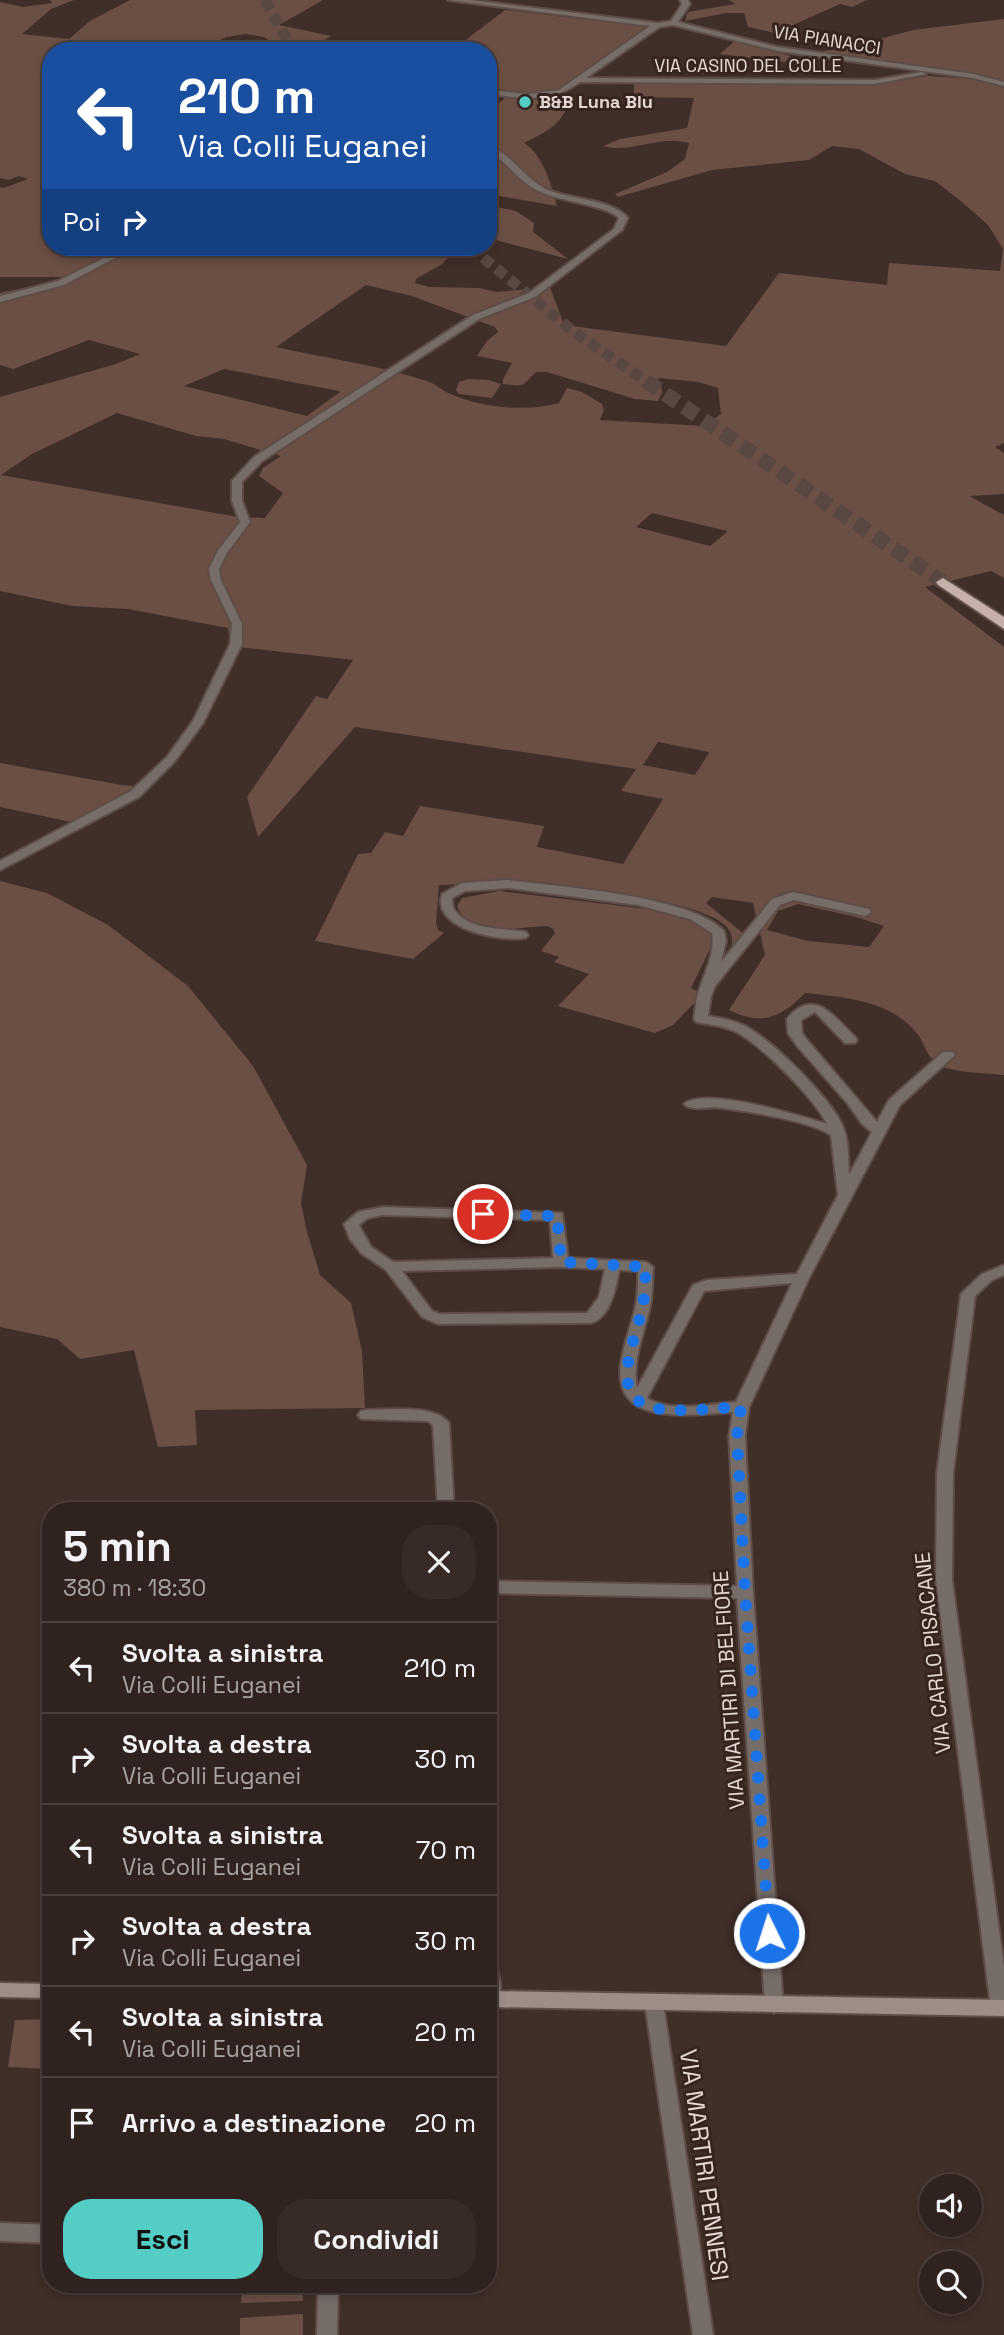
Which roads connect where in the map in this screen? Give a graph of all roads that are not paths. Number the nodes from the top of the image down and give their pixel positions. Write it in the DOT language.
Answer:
graph roads {
  1 [pos="452,0"];
  2 [pos="684,0"];
  3 [pos="673,23"];
  4 [pos="658,25"];
  5 [pos="846,60"];
  6 [pos="839,67"];
  7 [pos="932,71"];
  8 [pos="832,74"];
  9 [pos="578,80"];
  10 [pos="826,82"];
  11 [pos="1004,85"];
  12 [pos="497,93"];
  13 [pos="497,151"];
  14 [pos="114,256"];
  15 [pos="0,299"];
  16 [pos="943,582"];
  17 [pos="1004,624"];
  18 [pos="0,866"];
  19 [pos="865,912"];
  20 [pos="522,935"];
  21 [pos="709,985"];
  22 [pos="850,1040"];
  23 [pos="948,1055"];
  24 [pos="691,1104"];
  25 [pos="837,1131"];
  26 [pos="880,1132"];
  27 [pos="846,1197"];
  28 [pos="561,1262"];
  29 [pos="613,1265"];
  30 [pos="391,1267"];
  31 [pos="1004,1270"];
  32 [pos="802,1278"];
  33 [pos="638,1400"];
  34 [pos="741,1407"];
  35 [pos="366,1415"];
  36 [pos="446,1502"];
  37 [pos="497,1587"];
  38 [pos="745,1592"];
  39 [pos="0,1990"];
  40 [pos="42,1991"];
  41 [pos="497,2000"];
  42 [pos="654,2003"];
  43 [pos="775,2005"];
  44 [pos="1002,2008"];
  45 [pos="0,2232"];
  46 [pos="42,2234"];
  47 [pos="328,2293"];
  48 [pos="327,2335"];
  49 [pos="703,2335"];
  1 -- 4 [label="street"];
  2 -- 3 [label="street"];
  3 -- 4 [label="street"];
  3 -- 5 [label="street, VIA PIANACCI"];
  4 -- 9 [label="street"];
  5 -- 6 [label="street"];
  5 -- 7 [label="street, VIA PIANACCI"];
  7 -- 10 [label="street, VIA CASINO DEL COLLE"];
  7 -- 11 [label="street, VIA PIANACCI"];
  8 -- 10 [label="street"];
  9 -- 10 [label="street, VIA CASINO DEL COLLE"];
  9 -- 12 [label="street"];
  13 -- 18 [label="street"];
  14 -- 15 [label="street"];
  16 -- 17 [label="highway"];
  19 -- 21 [label="street"];
  20 -- 21 [label="street"];
  21 -- 25 [label="street"];
  22 -- 26 [label="street"];
  23 -- 26 [label="street, VIA MARTIRI DI BELFIORE"];
  24 -- 25 [label="street"];
  25 -- 27 [label="street"];
  26 -- 27 [label="street, VIA MARTIRI DI BELFIORE"];
  27 -- 32 [label="street, VIA MARTIRI DI BELFIORE"];
  28 -- 29 [label="street"];
  28 -- 30 [label="street"];
  28 -- 30 [label="street"];
  29 -- 30 [label="street"];
  29 -- 33 [label="street"];
  31 -- 44 [label="street, VIA CARLO PISACANE"];
  32 -- 33 [label="street"];
  32 -- 34 [label="street, VIA MARTIRI DI BELFIORE"];
  33 -- 34 [label="street"];
  34 -- 38 [label="street, VIA MARTIRI DI BELFIORE"];
  35 -- 36 [label="street"];
  37 -- 38 [label="street"];
  38 -- 43 [label="street, VIA MARTIRI DI BELFIORE"];
  39 -- 40 [label="main road"];
  41 -- 42 [label="main road"];
  42 -- 43 [label="main road"];
  42 -- 49 [label="street, VIA MARTIRI PENNESI"];
  43 -- 44 [label="main road"];
  45 -- 46 [label="street"];
  47 -- 48 [label="street"];
}
